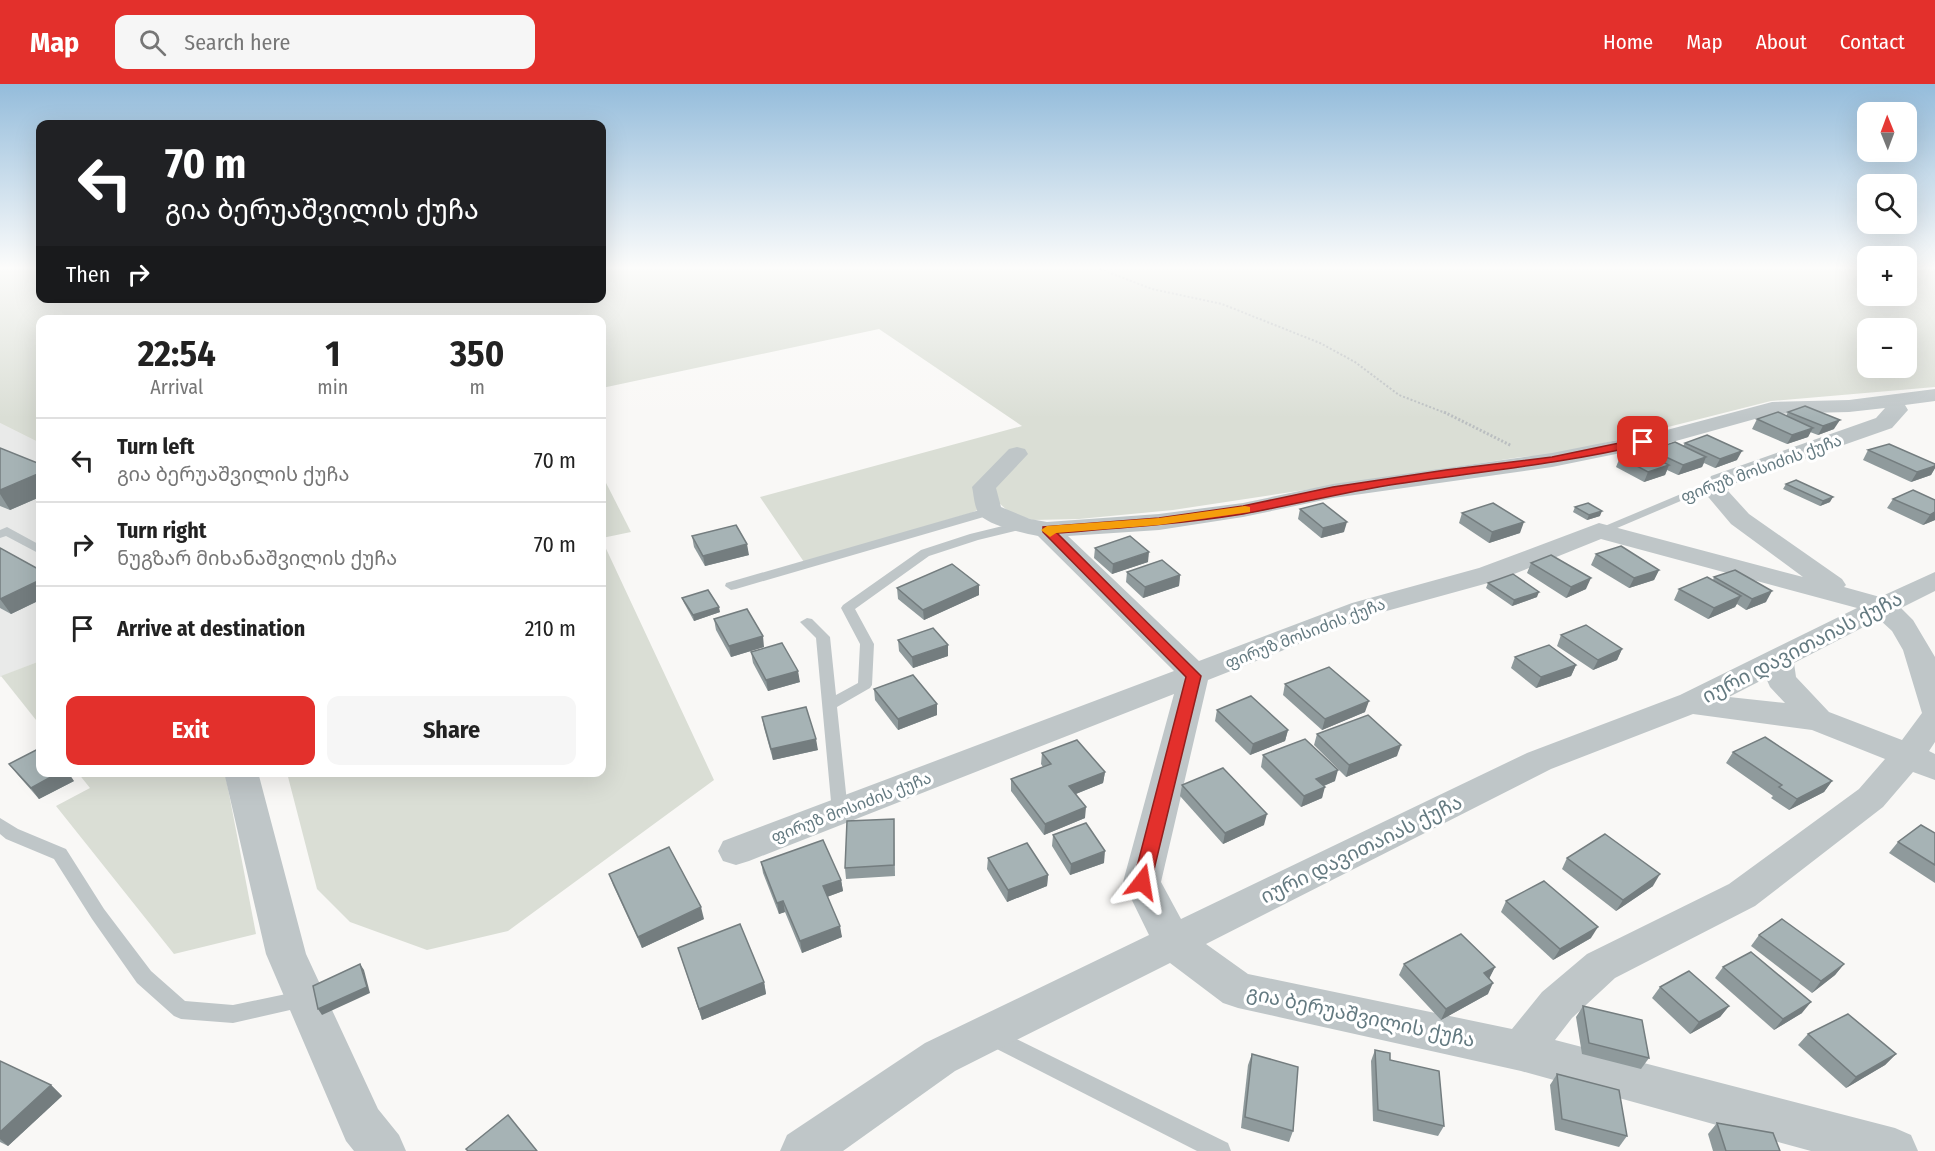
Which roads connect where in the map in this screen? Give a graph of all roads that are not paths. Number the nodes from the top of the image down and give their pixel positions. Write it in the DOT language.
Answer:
graph roads {
  1 [pos="1935,395"];
  2 [pos="1892,400"];
  3 [pos="1017,454"];
  4 [pos="1719,481"];
  5 [pos="990,511"];
  6 [pos="1035,528"];
  7 [pos="1599,531"];
  8 [pos="0,534"];
  9 [pos="36,548"];
  10 [pos="1935,580"];
  11 [pos="731,586"];
  12 [pos="1878,610"];
  13 [pos="807,622"];
  14 [pos="1935,634"];
  15 [pos="1779,658"];
  16 [pos="1194,676"];
  17 [pos="1691,703"];
  18 [pos="830,705"];
  19 [pos="1935,708"];
  20 [pos="1935,718"];
  21 [pos="1818,720"];
  22 [pos="1922,762"];
  23 [pos="242,777"];
  24 [pos="840,812"];
  25 [pos="0,824"];
  26 [pos="735,851"];
  27 [pos="1173,943"];
  28 [pos="308,999"];
  29 [pos="987,1034"];
  30 [pos="1521,1051"];
  31 [pos="383,1151"];
  32 [pos="803,1151"];
  33 [pos="1220,1151"];
  34 [pos="1895,1151"];
  1 -- 2 [label="street"];
  2 -- 4 [label="street, ფირუზ მოსიძის ქუჩა"];
  2 -- 6 [label="street"];
  3 -- 5 [label="street"];
  4 -- 7 [label="lane, ფირუზ მოსიძის ქუჩა"];
  4 -- 12 [label="street"];
  5 -- 6 [label="street"];
  5 -- 11 [label="lane"];
  6 -- 16 [label="street"];
  6 -- 18 [label="lane"];
  7 -- 12 [label="street"];
  7 -- 16 [label="street, ფირუზ მოსიძის ქუჩა"];
  8 -- 9 [label="lane"];
  10 -- 12 [label="street, იური დავითაიას ქუჩა"];
  12 -- 14 [label="street"];
  12 -- 15 [label="street, იური დავითაიას ქუჩა"];
  12 -- 19 [label="street"];
  13 -- 18 [label="lane"];
  15 -- 17 [label="street, იური დავითაიას ქუჩა"];
  15 -- 21 [label="street"];
  16 -- 24 [label="street, ფირუზ მოსიძის ქუჩა"];
  16 -- 27 [label="street, გია ბერუაშვილის ქუჩა"];
  17 -- 21 [label="street"];
  17 -- 27 [label="street, იური დავითაიას ქუჩა"];
  18 -- 24 [label="lane"];
  20 -- 22 [label="street"];
  21 -- 22 [label="street"];
  22 -- 30 [label="street"];
  23 -- 28 [label="street"];
  24 -- 26 [label="street, ფირუზ მოსიძის ქუჩა"];
  25 -- 28 [label="lane"];
  27 -- 29 [label="street, იური დავითაიას ქუჩა"];
  27 -- 30 [label="street, გია ბერუაშვილის ქუჩა"];
  28 -- 31 [label="street"];
  29 -- 32 [label="street, იური დავითაიას ქუჩა"];
  29 -- 33 [label="lane"];
  30 -- 34 [label="street, გია ბერუაშვილის ქუჩა"];
}
